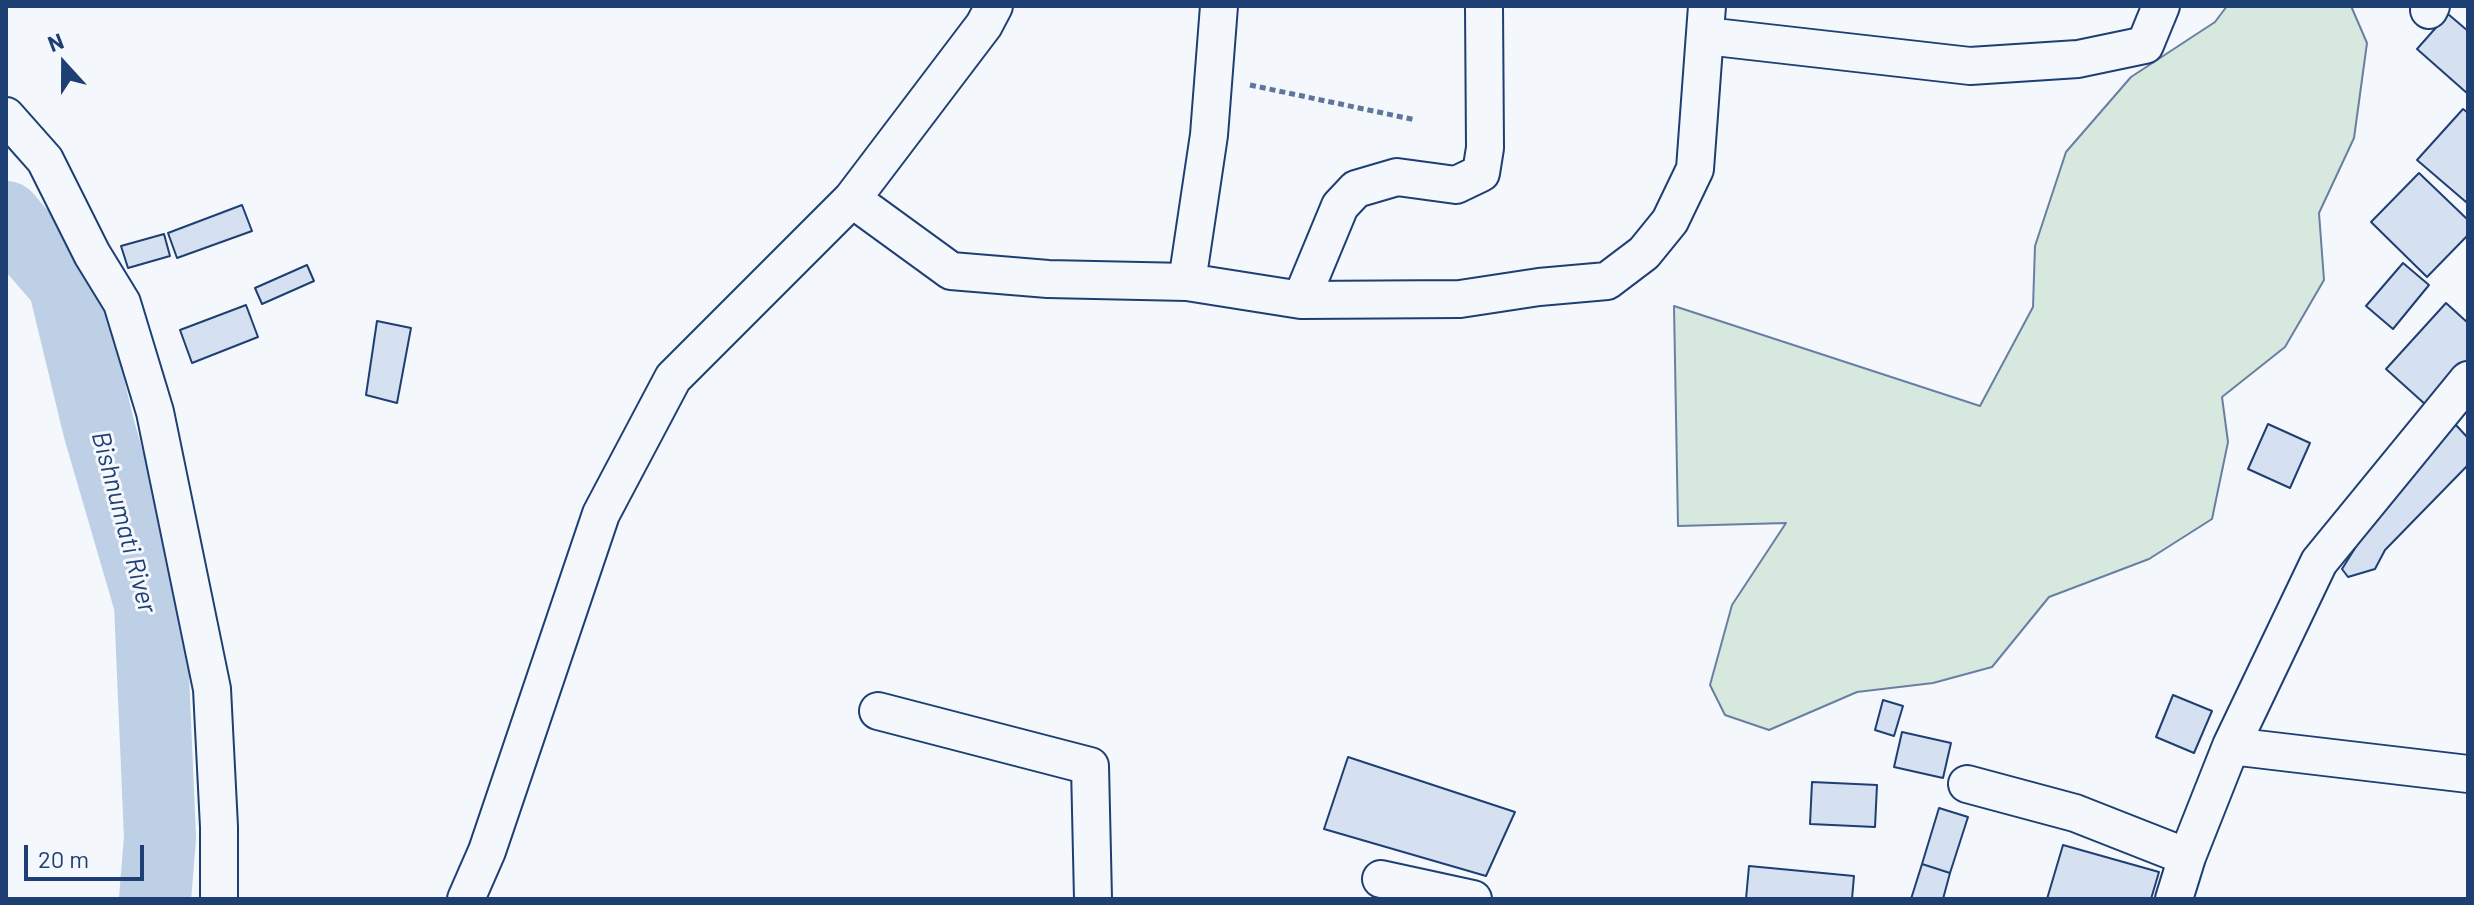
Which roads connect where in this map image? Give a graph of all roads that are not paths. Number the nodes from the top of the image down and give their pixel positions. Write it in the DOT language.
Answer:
graph roads {
  1 [pos="994,6"];
  2 [pos="1219,6"];
  3 [pos="1484,6"];
  4 [pos="2161,6"];
  5 [pos="1706,21"];
  6 [pos="6,116"];
  7 [pos="852,199"];
  8 [pos="1187,282"];
  9 [pos="1301,300"];
  10 [pos="2468,380"];
  11 [pos="878,711"];
  12 [pos="2231,746"];
  13 [pos="2468,774"];
  14 [pos="1967,784"];
  15 [pos="2187,857"];
  16 [pos="1381,879"];
  17 [pos="222,898"];
  18 [pos="1468,898"];
  19 [pos="466,899"];
  20 [pos="1093,899"];
  21 [pos="2174,899"];
  1 -- 7 [label="street"];
  2 -- 8 [label="street"];
  3 -- 9 [label="street"];
  4 -- 5 [label="street"];
  5 -- 9 [label="street"];
  6 -- 17 [label="street"];
  7 -- 8 [label="street"];
  7 -- 19 [label="street"];
  8 -- 9 [label="street"];
  10 -- 12 [label="street"];
  11 -- 20 [label="street"];
  12 -- 13 [label="street"];
  12 -- 15 [label="street"];
  14 -- 15 [label="street"];
  15 -- 21 [label="street"];
  16 -- 18 [label="street"];
}
